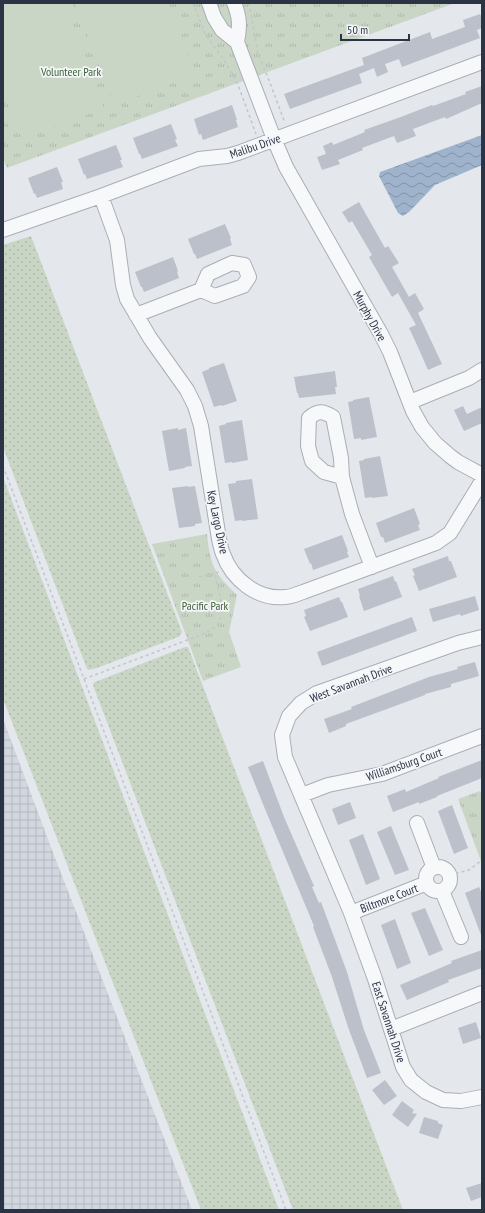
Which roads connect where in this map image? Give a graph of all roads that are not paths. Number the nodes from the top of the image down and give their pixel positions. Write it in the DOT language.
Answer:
graph roads {
  1 [pos="209,3"];
  2 [pos="234,3"];
  3 [pos="237,42"];
  4 [pos="482,62"];
  5 [pos="274,139"];
  6 [pos="101,196"];
  7 [pos="3,230"];
  8 [pos="200,290"];
  9 [pos="136,315"];
  10 [pos="482,370"];
  11 [pos="410,402"];
  12 [pos="482,475"];
  13 [pos="342,476"];
  14 [pos="482,481"];
  15 [pos="372,567"];
  16 [pos="482,637"];
  17 [pos="482,736"];
  18 [pos="302,795"];
  19 [pos="417,823"];
  20 [pos="434,868"];
  21 [pos="427,883"];
  22 [pos="442,891"];
  23 [pos="351,913"];
  24 [pos="461,937"];
  25 [pos="482,993"];
  26 [pos="391,1029"];
  27 [pos="482,1097"];
  1 -- 3 [label="street"];
  2 -- 3 [label="street"];
  3 -- 5 [label="street, Murphy Drive"];
  4 -- 5 [label="street, Malibu Drive"];
  5 -- 6 [label="street, Malibu Drive"];
  5 -- 11 [label="street, Murphy Drive"];
  6 -- 7 [label="street, Malibu Drive"];
  6 -- 9 [label="street, Key Largo Drive"];
  8 -- 9 [label="street"];
  9 -- 15 [label="street, Key Largo Drive"];
  10 -- 11 [label="street"];
  11 -- 12 [label="street, Murphy Drive"];
  13 -- 15 [label="street"];
  14 -- 15 [label="street, Key Largo Drive"];
  16 -- 18 [label="street, West Savannah Drive"];
  17 -- 18 [label="street, Williamsburg Court"];
  18 -- 23 [label="street, West Savannah Drive"];
  19 -- 20 [label="street"];
  20 -- 21 [label="street, Biltmore Court"];
  20 -- 22 [label="street"];
  21 -- 22 [label="street, Biltmore Court"];
  21 -- 23 [label="street, Biltmore Court"];
  22 -- 24 [label="street"];
  23 -- 26 [label="street, East Savannah Drive"];
  25 -- 26 [label="street"];
  26 -- 27 [label="street, East Savannah Drive"];
}
